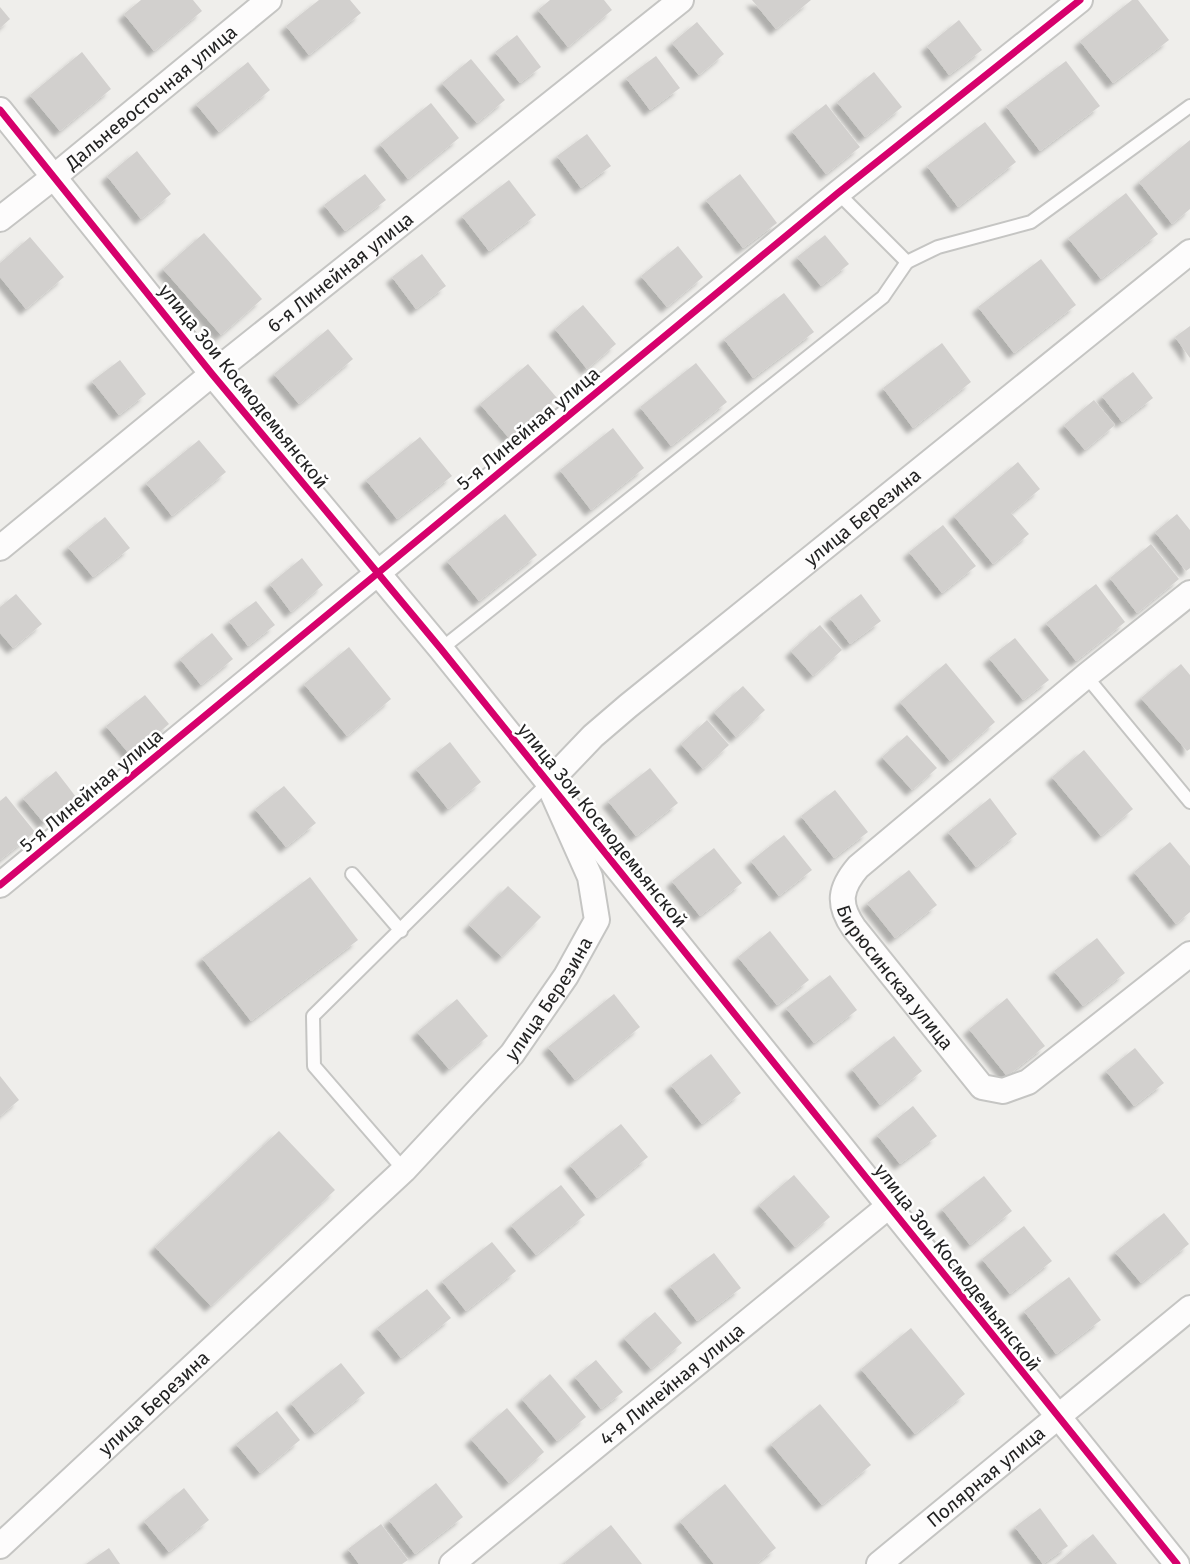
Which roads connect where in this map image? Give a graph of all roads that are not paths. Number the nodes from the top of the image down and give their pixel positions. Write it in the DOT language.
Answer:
graph roads {
  1 [pos="269,0"];
  2 [pos="681,0"];
  3 [pos="1080,0"];
  4 [pos="1190,106"];
  5 [pos="0,110"];
  6 [pos="55,176"];
  7 [pos="838,193"];
  8 [pos="0,219"];
  9 [pos="1190,252"];
  10 [pos="907,262"];
  11 [pos="212,374"];
  12 [pos="0,548"];
  13 [pos="377,573"];
  14 [pos="1190,593"];
  15 [pos="442,649"];
  16 [pos="1086,676"];
  17 [pos="548,783"];
  18 [pos="1190,802"];
  19 [pos="352,874"];
  20 [pos="0,886"];
  21 [pos="401,931"];
  22 [pos="1190,954"];
  23 [pos="404,1170"];
  24 [pos="890,1205"];
  25 [pos="1190,1308"];
  26 [pos="1057,1418"];
  27 [pos="0,1546"];
  28 [pos="452,1564"];
  29 [pos="879,1564"];
  30 [pos="1177,1564"];
  1 -- 6 [label="street, Дальневосточная улица"];
  2 -- 11 [label="street, 6-я Линейная улица"];
  3 -- 7 [label="street, 5-я Линейная улица"];
  4 -- 10 [label="lane"];
  5 -- 6 [label="street, улица Зои Космодемьянской"];
  6 -- 8 [label="street, Дальневосточная улица"];
  6 -- 11 [label="street, улица Зои Космодемьянской"];
  7 -- 10 [label="lane"];
  7 -- 13 [label="street, 5-я Линейная улица"];
  9 -- 17 [label="street, улица Березина"];
  10 -- 15 [label="lane"];
  11 -- 12 [label="street, 6-я Линейная улица"];
  11 -- 13 [label="street, улица Зои Космодемьянской"];
  13 -- 15 [label="street, улица Зои Космодемьянской"];
  13 -- 20 [label="street, 5-я Линейная улица"];
  14 -- 16 [label="street, Бирюсинская улица"];
  15 -- 17 [label="street, улица Зои Космодемьянской"];
  16 -- 18 [label="lane"];
  16 -- 22 [label="street, Бирюсинская улица"];
  17 -- 21 [label="lane"];
  17 -- 23 [label="street, улица Березина"];
  17 -- 24 [label="street, улица Зои Космодемьянской"];
  19 -- 21 [label="lane"];
  21 -- 23 [label="lane"];
  23 -- 27 [label="street, улица Березина"];
  24 -- 26 [label="street, улица Зои Космодемьянской"];
  24 -- 28 [label="street, 4-я Линейная улица"];
  25 -- 26 [label="street, Полярная улица"];
  26 -- 29 [label="street, Полярная улица"];
  26 -- 30 [label="street, улица Зои Космодемьянской"];
}
